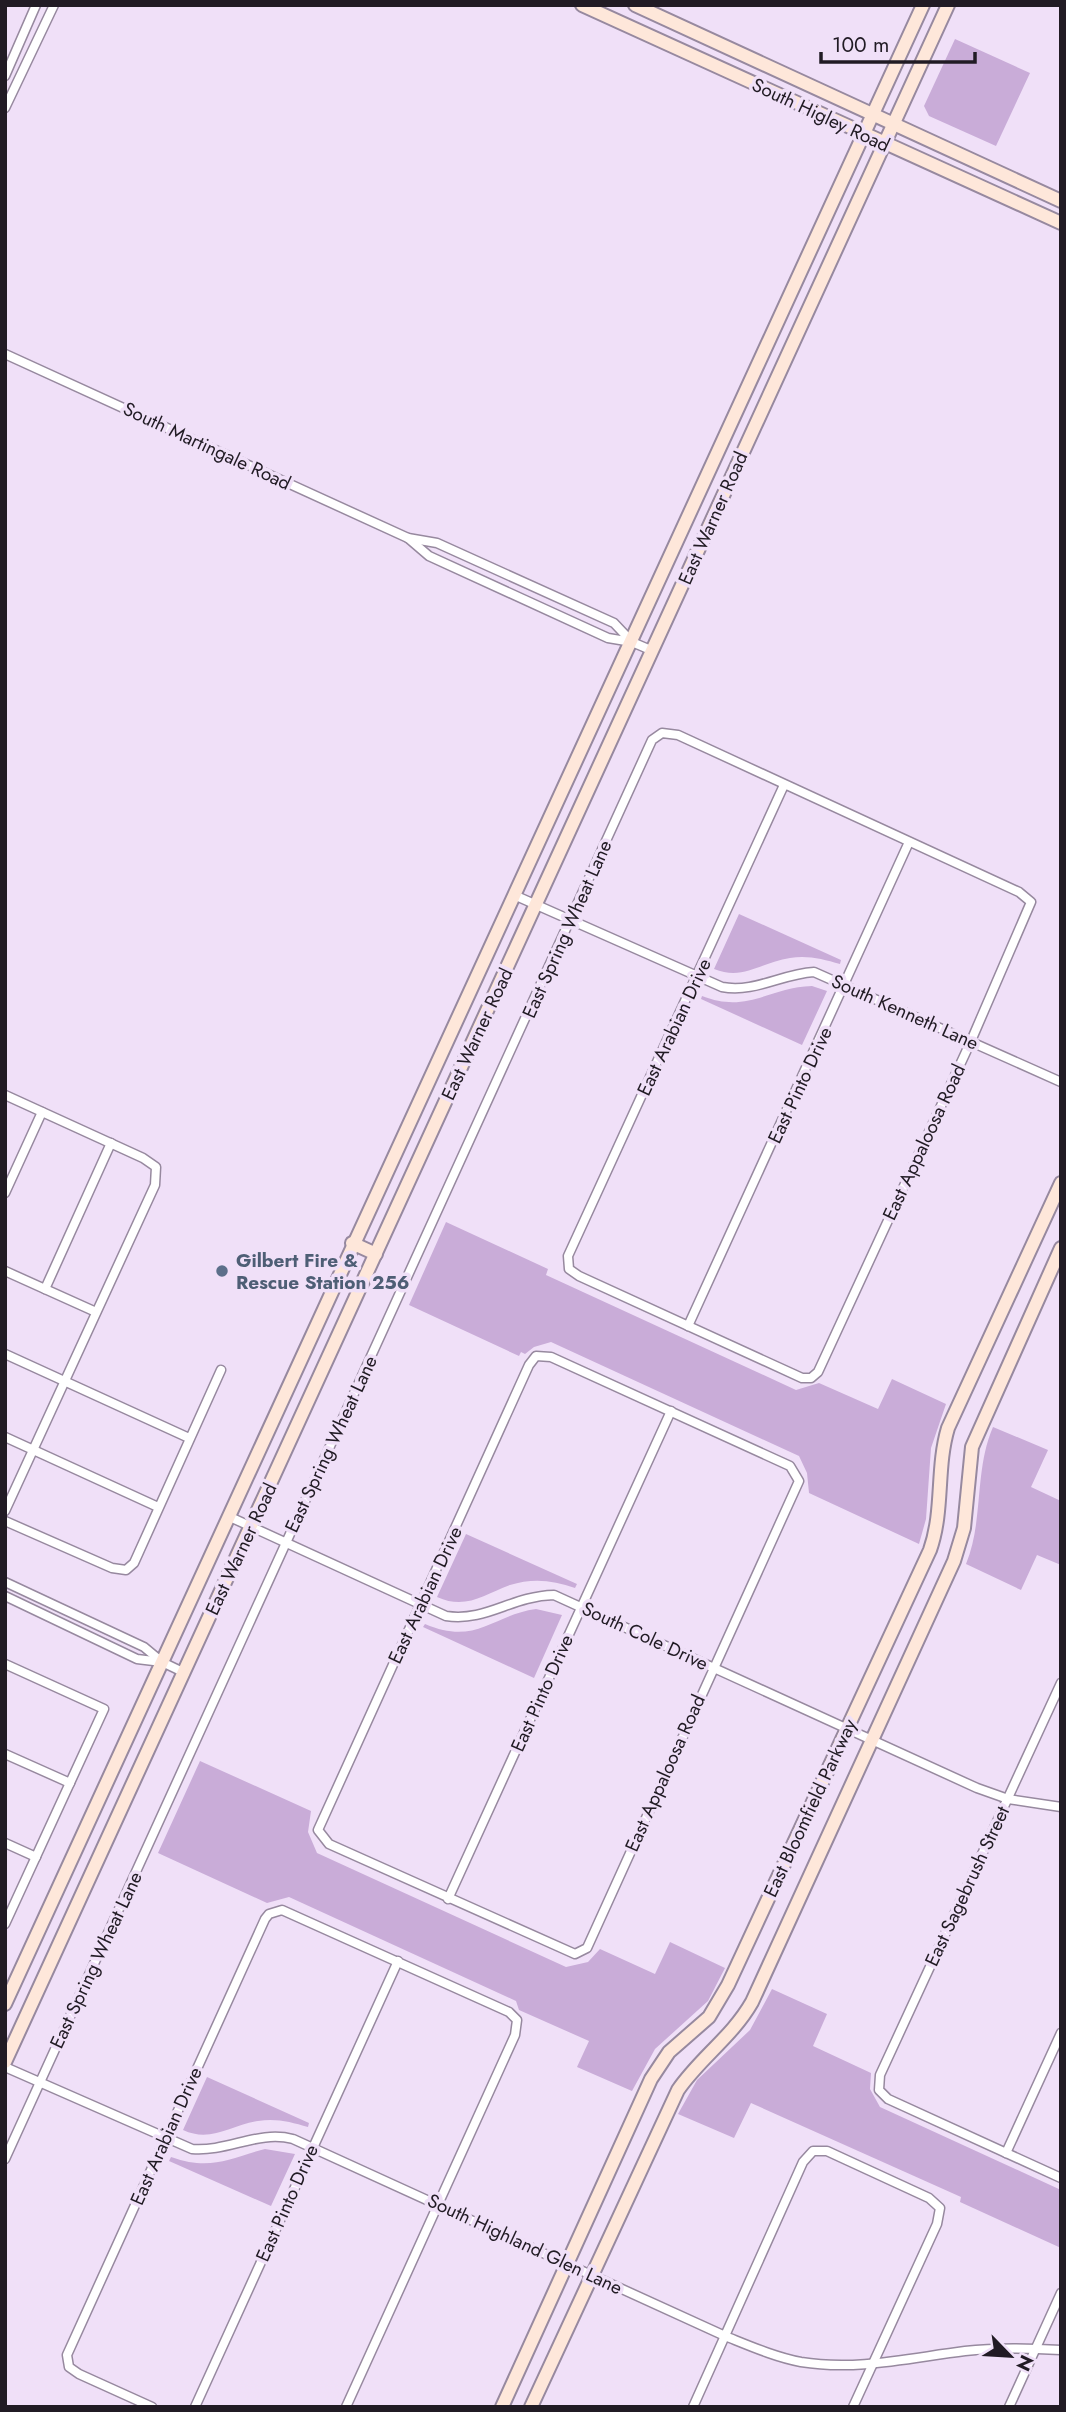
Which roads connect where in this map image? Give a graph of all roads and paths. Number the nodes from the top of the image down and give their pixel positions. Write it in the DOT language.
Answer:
graph roads {
  1 [pos="36,5"];
  2 [pos="54,5"];
  3 [pos="582,5"];
  4 [pos="635,5"];
  5 [pos="923,5"];
  6 [pos="948,5"];
  7 [pos="5,76"];
  8 [pos="5,108"];
  9 [pos="874,115"];
  10 [pos="894,124"];
  11 [pos="864,135"];
  12 [pos="884,145"];
  13 [pos="1061,201"];
  14 [pos="1061,223"];
  15 [pos="5,354"];
  16 [pos="737,408"];
  17 [pos="758,418"];
  18 [pos="408,538"];
  19 [pos="632,642"];
  20 [pos="653,651"];
  21 [pos="784,785"];
  22 [pos="909,842"];
  23 [pos="514,895"];
  24 [pos="537,904"];
  25 [pos="572,920"];
  26 [pos="698,978"];
  27 [pos="846,984"];
  28 [pos="971,1041"];
  29 [pos="1061,1082"];
  30 [pos="5,1095"];
  31 [pos="42,1112"];
  32 [pos="111,1143"];
  33 [pos="1061,1182"];
  34 [pos="5,1193"];
  35 [pos="352,1244"];
  36 [pos="1061,1248"];
  37 [pos="376,1254"];
  38 [pos="5,1271"];
  39 [pos="45,1289"];
  40 [pos="96,1312"];
  41 [pos="688,1326"];
  42 [pos="5,1354"];
  43 [pos="221,1370"];
  44 [pos="65,1381"];
  45 [pos="671,1411"];
  46 [pos="5,1437"];
  47 [pos="190,1438"];
  48 [pos="33,1450"];
  49 [pos="158,1507"];
  50 [pos="5,1511"];
  51 [pos="230,1517"];
  52 [pos="5,1521"];
  53 [pos="251,1527"];
  54 [pos="286,1544"];
  55 [pos="5,1582"];
  56 [pos="5,1596"];
  57 [pos="420,1605"];
  58 [pos="581,1606"];
  59 [pos="162,1662"];
  60 [pos="5,1664"];
  61 [pos="713,1667"];
  62 [pos="184,1672"];
  63 [pos="1061,1683"];
  64 [pos="847,1728"];
  65 [pos="870,1740"];
  66 [pos="5,1754"];
  67 [pos="70,1783"];
  68 [pos="1008,1799"];
  69 [pos="1061,1807"];
  70 [pos="5,1843"];
  71 [pos="36,1857"];
  72 [pos="448,1899"];
  73 [pos="5,1924"];
  74 [pos="398,1961"];
  75 [pos="5,2004"];
  76 [pos="1061,2033"];
  77 [pos="5,2065"];
  78 [pos="40,2083"];
  79 [pos="165,2139"];
  80 [pos="313,2147"];
  81 [pos="1006,2153"];
  82 [pos="5,2160"];
  83 [pos="1061,2178"];
  84 [pos="438,2204"];
  85 [pos="568,2263"];
  86 [pos="591,2274"];
  87 [pos="1061,2293"];
  88 [pos="725,2336"];
  89 [pos="1035,2348"];
  90 [pos="1061,2350"];
  91 [pos="872,2365"];
  92 [pos="152,2407"];
  93 [pos="195,2407"];
  94 [pos="346,2407"];
  95 [pos="502,2407"];
  96 [pos="531,2407"];
  97 [pos="692,2407"];
  98 [pos="853,2407"];
  99 [pos="1009,2407"];
  1 -- 7 [label="street"];
  2 -- 8 [label="street"];
  3 -- 11 [label="main road, South Higley Road"];
  4 -- 9 [label="main road, South Higley Road"];
  5 -- 9 [label="main road, East Warner Road"];
  6 -- 10 [label="main road, East Warner Road"];
  9 -- 10 [label="main road, South Higley Road"];
  9 -- 11 [label="main road, East Warner Road"];
  10 -- 12 [label="main road, East Warner Road"];
  10 -- 13 [label="main road, South Higley Road"];
  11 -- 12 [label="main road, South Higley Road"];
  11 -- 16 [label="main road, East Warner Road"];
  12 -- 14 [label="main road, South Higley Road"];
  12 -- 17 [label="main road, East Warner Road"];
  15 -- 18 [label="street, South Martingale Road"];
  16 -- 17 [label="main road"];
  16 -- 19 [label="main road, East Warner Road"];
  17 -- 20 [label="main road, East Warner Road"];
  18 -- 19 [label="street, South Martingale Road"];
  18 -- 19 [label="street, South Martingale Road"];
  19 -- 20 [label="street, South Martingale Road"];
  19 -- 23 [label="main road, East Warner Road"];
  20 -- 24 [label="main road, East Warner Road"];
  21 -- 22 [label="street"];
  21 -- 25 [label="street, East Spring Wheat Lane"];
  21 -- 26 [label="street, East Arabian Drive"];
  22 -- 27 [label="street, East Pinto Drive"];
  22 -- 28 [label="street, East Appaloosa Road"];
  23 -- 24 [label="street, South Kenneth Lane"];
  23 -- 35 [label="main road, East Warner Road"];
  24 -- 25 [label="street, South Kenneth Lane"];
  24 -- 37 [label="main road, East Warner Road"];
  25 -- 26 [label="street, South Kenneth Lane"];
  25 -- 54 [label="street, East Spring Wheat Lane"];
  26 -- 27 [label="street, South Kenneth Lane"];
  26 -- 41 [label="street, East Arabian Drive"];
  27 -- 28 [label="street, South Kenneth Lane"];
  27 -- 41 [label="street, East Pinto Drive"];
  28 -- 29 [label="street, South Kenneth Lane"];
  28 -- 41 [label="street, East Appaloosa Road"];
  30 -- 31 [label="street"];
  31 -- 32 [label="street"];
  31 -- 34 [label="street"];
  32 -- 39 [label="street"];
  32 -- 40 [label="street"];
  33 -- 64 [label="main road, East Bloomfield Parkway"];
  35 -- 37 [label="main road"];
  35 -- 51 [label="main road, East Warner Road"];
  36 -- 65 [label="main road, East Bloomfield Parkway"];
  37 -- 53 [label="main road, East Warner Road"];
  38 -- 39 [label="street"];
  39 -- 40 [label="street"];
  40 -- 44 [label="street"];
  42 -- 44 [label="street"];
  43 -- 47 [label="street"];
  44 -- 47 [label="street"];
  44 -- 48 [label="street"];
  45 -- 57 [label="street, East Arabian Drive"];
  45 -- 58 [label="street, East Pinto Drive"];
  45 -- 61 [label="street, East Appaloosa Road"];
  46 -- 48 [label="street"];
  47 -- 49 [label="street"];
  48 -- 49 [label="street"];
  48 -- 50 [label="street"];
  49 -- 52 [label="street"];
  51 -- 53 [label="street, South Cole Drive"];
  51 -- 59 [label="main road, East Warner Road"];
  53 -- 54 [label="street, South Cole Drive"];
  53 -- 62 [label="main road, East Warner Road"];
  54 -- 57 [label="street, South Cole Drive"];
  54 -- 78 [label="street, East Spring Wheat Lane"];
  55 -- 59 [label="street"];
  56 -- 59 [label="street"];
  57 -- 58 [label="street, South Cole Drive"];
  57 -- 72 [label="street, East Arabian Drive"];
  58 -- 61 [label="street, South Cole Drive"];
  58 -- 72 [label="street, East Pinto Drive"];
  59 -- 62 [label="street"];
  59 -- 75 [label="main road, East Warner Road"];
  60 -- 67 [label="street"];
  61 -- 64 [label="street, South Cole Drive"];
  61 -- 72 [label="street, East Appaloosa Road"];
  62 -- 77 [label="main road, East Warner Road"];
  63 -- 68 [label="street, East Sagebrush Street"];
  64 -- 65 [label="street, South Cole Drive"];
  64 -- 85 [label="main road, East Bloomfield Parkway"];
  65 -- 68 [label="street, South Cole Drive"];
  65 -- 86 [label="main road, East Bloomfield Parkway"];
  66 -- 67 [label="street"];
  67 -- 71 [label="street"];
  68 -- 69 [label="street, South Cole Drive"];
  68 -- 81 [label="street, East Sagebrush Street"];
  70 -- 71 [label="street"];
  71 -- 73 [label="street"];
  74 -- 79 [label="street, East Arabian Drive"];
  74 -- 80 [label="street, East Pinto Drive"];
  74 -- 84 [label="street"];
  76 -- 81 [label="street"];
  77 -- 78 [label="street, South Highland Glen Lane"];
  78 -- 79 [label="street, South Highland Glen Lane"];
  78 -- 82 [label="street, East Spring Wheat Lane"];
  79 -- 80 [label="street, South Highland Glen Lane"];
  79 -- 92 [label="street, East Arabian Drive"];
  80 -- 84 [label="street, South Highland Glen Lane"];
  80 -- 93 [label="street, East Pinto Drive"];
  81 -- 83 [label="street"];
  84 -- 85 [label="street, South Highland Glen Lane"];
  84 -- 94 [label="street"];
  85 -- 86 [label="street, South Highland Glen Lane"];
  85 -- 95 [label="main road, East Bloomfield Parkway"];
  86 -- 88 [label="street, South Highland Glen Lane"];
  86 -- 96 [label="main road, East Bloomfield Parkway"];
  87 -- 89 [label="street"];
  88 -- 91 [label="street, South Highland Glen Lane"];
  88 -- 91 [label="street"];
  88 -- 97 [label="street"];
  89 -- 90 [label="street, South Highland Glen Lane"];
  89 -- 91 [label="street, South Highland Glen Lane"];
  89 -- 99 [label="street"];
  91 -- 98 [label="street"];
}
